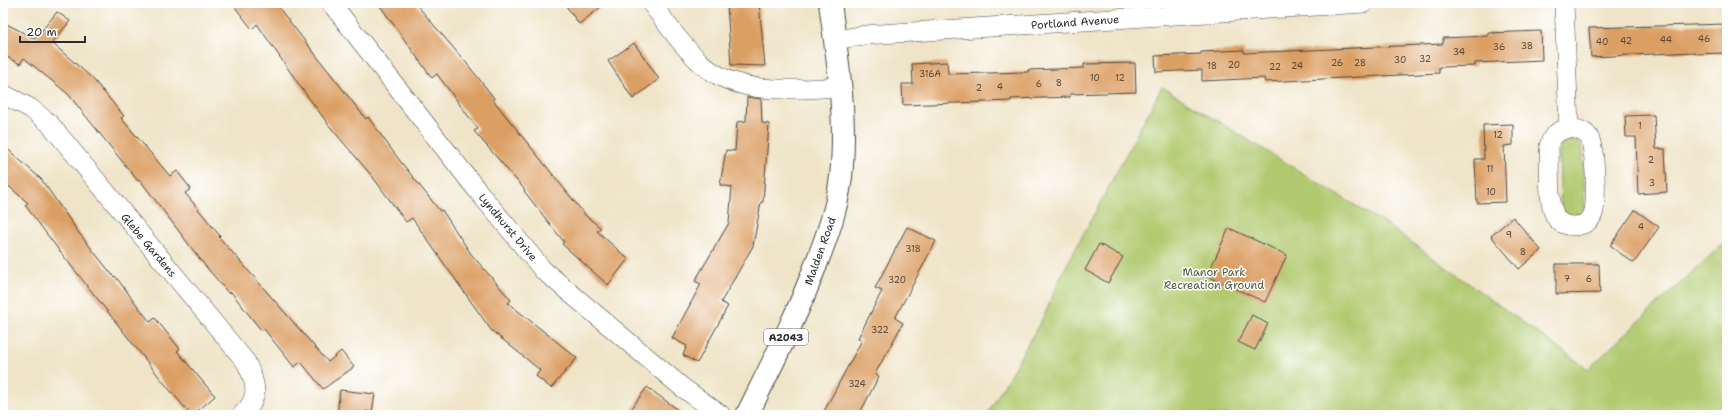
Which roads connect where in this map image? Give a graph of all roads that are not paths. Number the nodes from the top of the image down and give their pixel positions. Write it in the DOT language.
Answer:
graph roads {
  1 [pos="331,3"];
  2 [pos="651,3"];
  3 [pos="830,3"];
  4 [pos="1364,3"];
  5 [pos="1564,3"];
  6 [pos="835,40"];
  7 [pos="840,87"];
  8 [pos="3,94"];
  9 [pos="1569,128"];
  10 [pos="242,415"];
  11 [pos="721,415"];
  12 [pos="747,415"];
  1 -- 11 [label="street, Lyndhurst Drive"];
  2 -- 7 [label="street"];
  3 -- 6 [label="main road, Malden Road / A2043"];
  4 -- 6 [label="street, Portland Avenue"];
  5 -- 9 [label="street"];
  6 -- 7 [label="main road, Malden Road / A2043"];
  7 -- 12 [label="main road, Malden Road / A2043"];
  8 -- 10 [label="street, Glebe Gardens"];
  9 -- 9 [label="street"];
}
